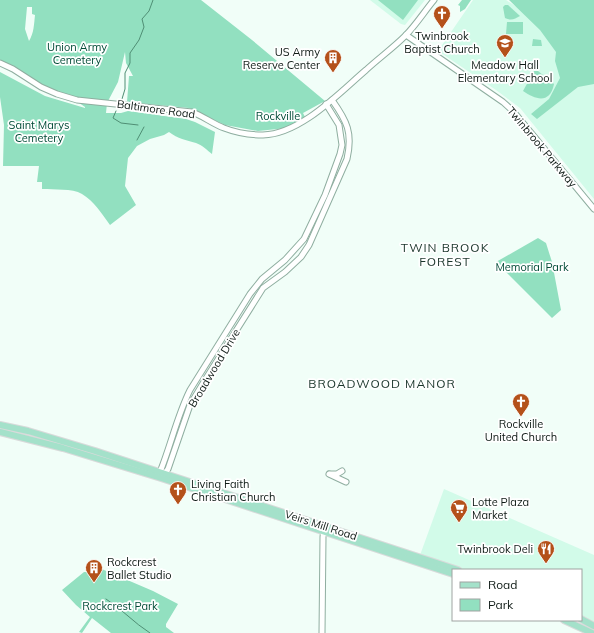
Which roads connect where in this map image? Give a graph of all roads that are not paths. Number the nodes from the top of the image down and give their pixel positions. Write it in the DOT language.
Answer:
graph roads {
  1 [pos="434,0"];
  2 [pos="406,35"];
  3 [pos="0,63"];
  4 [pos="332,100"];
  5 [pos="326,104"];
  6 [pos="594,210"];
  7 [pos="0,426"];
  8 [pos="0,432"];
  9 [pos="342,471"];
  10 [pos="162,475"];
  11 [pos="346,482"];
  12 [pos="324,529"];
  13 [pos="454,569"];
  14 [pos="452,574"];
  15 [pos="582,620"];
  16 [pos="566,621"];
  17 [pos="594,626"];
  18 [pos="322,633"];
  19 [pos="592,633"];
  1 -- 2 [label="street, Baltimore Road"];
  2 -- 4 [label="street, Baltimore Road"];
  2 -- 6 [label="street, Twinbrook Parkway"];
  3 -- 5 [label="street, Baltimore Road"];
  4 -- 5 [label="street, Baltimore Road"];
  4 -- 10 [label="street, Broadwood Drive"];
  5 -- 10 [label="street, Broadwood Drive"];
  7 -- 10 [label="main road, Veirs Mill Road"];
  8 -- 10 [label="main road, Veirs Mill Road"];
  9 -- 11 [label="street"];
  10 -- 12 [label="main road, Veirs Mill Road"];
  12 -- 13 [label="main road, Veirs Mill Road"];
  12 -- 14 [label="main road, Veirs Mill Road"];
  12 -- 18 [label="street"];
  15 -- 17 [label="main road"];
  16 -- 19 [label="main road"];
}
